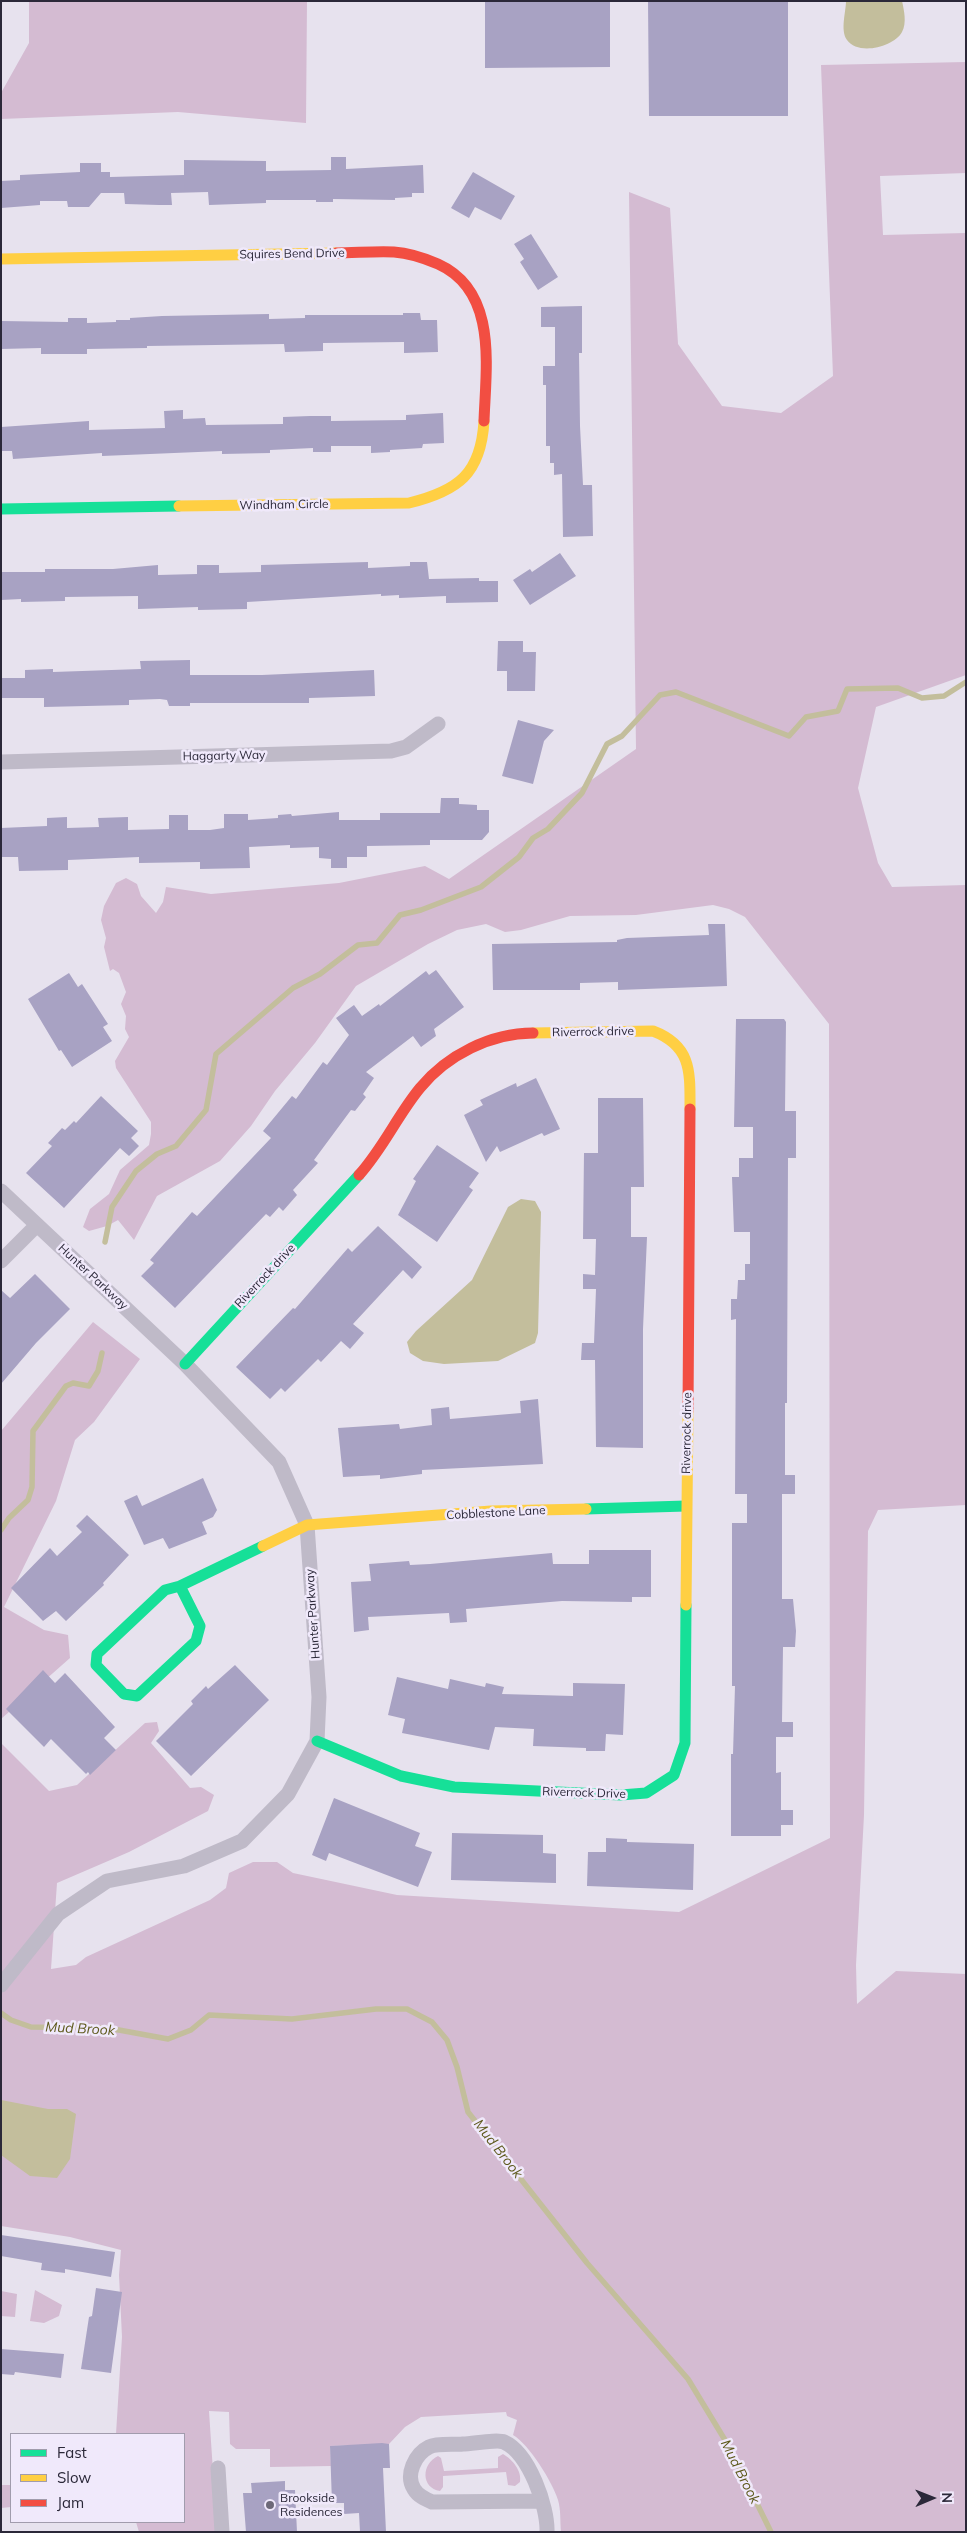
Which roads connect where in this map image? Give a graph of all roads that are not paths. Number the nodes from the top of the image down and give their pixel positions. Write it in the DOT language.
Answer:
graph roads {
  1 [pos="1,259"];
  2 [pos="485,387"];
  3 [pos="1,509"];
  4 [pos="438,724"];
  5 [pos="1,762"];
  6 [pos="1,1191"];
  7 [pos="37,1225"];
  8 [pos="1,1261"];
  9 [pos="185,1364"];
  10 [pos="686,1506"];
  11 [pos="307,1525"];
  12 [pos="180,1586"];
  13 [pos="317,1741"];
  14 [pos="1,1986"];
  15 [pos="218,2468"];
  16 [pos="542,2501"];
  17 [pos="222,2532"];
  18 [pos="547,2532"];
  1 -- 2 [label="street, Squires Bend Drive"];
  2 -- 3 [label="street, Windham Circle"];
  4 -- 5 [label="street, Haggarty Way"];
  6 -- 7 [label="street, Hunter Parkway"];
  7 -- 8 [label="street"];
  7 -- 9 [label="street, Hunter Parkway"];
  9 -- 10 [label="street, Riverrock drive"];
  9 -- 11 [label="street, Hunter Parkway"];
  10 -- 11 [label="street, Cobblestone Lane"];
  10 -- 13 [label="street, Riverrock Drive"];
  11 -- 12 [label="street"];
  11 -- 13 [label="street, Hunter Parkway"];
  12 -- 12 [label="street"];
  13 -- 14 [label="street, Hunter Parkway"];
  15 -- 17 [label="street"];
  16 -- 16 [label="street"];
  16 -- 18 [label="street"];
}
